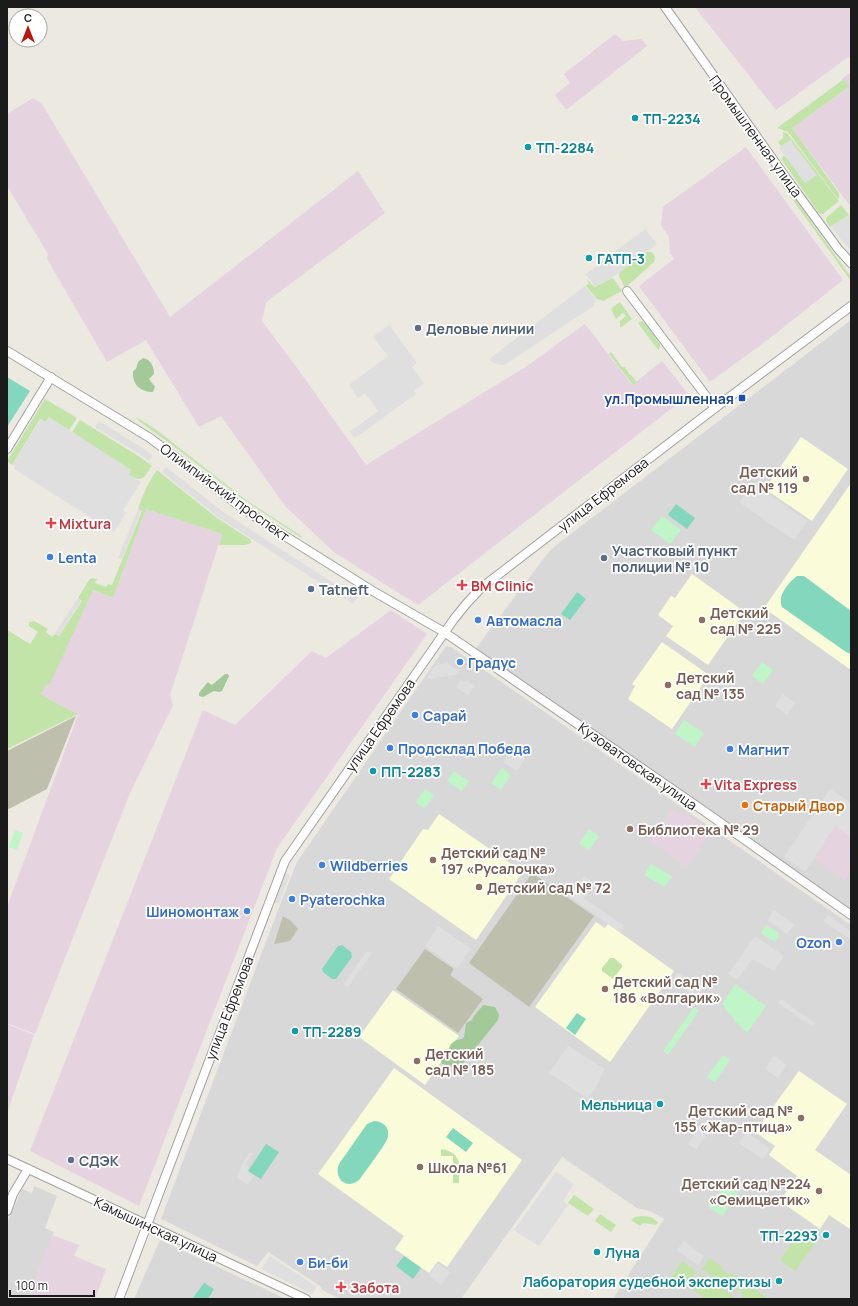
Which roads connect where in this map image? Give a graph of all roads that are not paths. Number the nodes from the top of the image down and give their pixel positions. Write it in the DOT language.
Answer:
graph roads {
  1 [pos="665,7"];
  2 [pos="851,263"];
  3 [pos="627,290"];
  4 [pos="851,306"];
  5 [pos="7,351"];
  6 [pos="51,377"];
  7 [pos="715,408"];
  8 [pos="7,449"];
  9 [pos="444,632"];
  10 [pos="851,915"];
  11 [pos="7,1159"];
  12 [pos="28,1169"];
  13 [pos="7,1211"];
  14 [pos="147,1225"];
  15 [pos="119,1299"];
  16 [pos="306,1299"];
  1 -- 2 [label="street, Промышленная улица"];
  3 -- 7 [label="street"];
  4 -- 7 [label="street, улица Ефремова"];
  5 -- 6 [label="street, Олимпийский проспект"];
  6 -- 8 [label="street"];
  6 -- 9 [label="street, Олимпийский проспект"];
  7 -- 9 [label="street, улица Ефремова"];
  9 -- 10 [label="street, Кузоватовская улица"];
  9 -- 14 [label="street, улица Ефремова"];
  11 -- 12 [label="street, Камышинская улица"];
  12 -- 13 [label="street"];
  12 -- 14 [label="street, Камышинская улица"];
  14 -- 15 [label="street, улица Ефремова"];
  14 -- 16 [label="street, Камышинская улица"];
}
